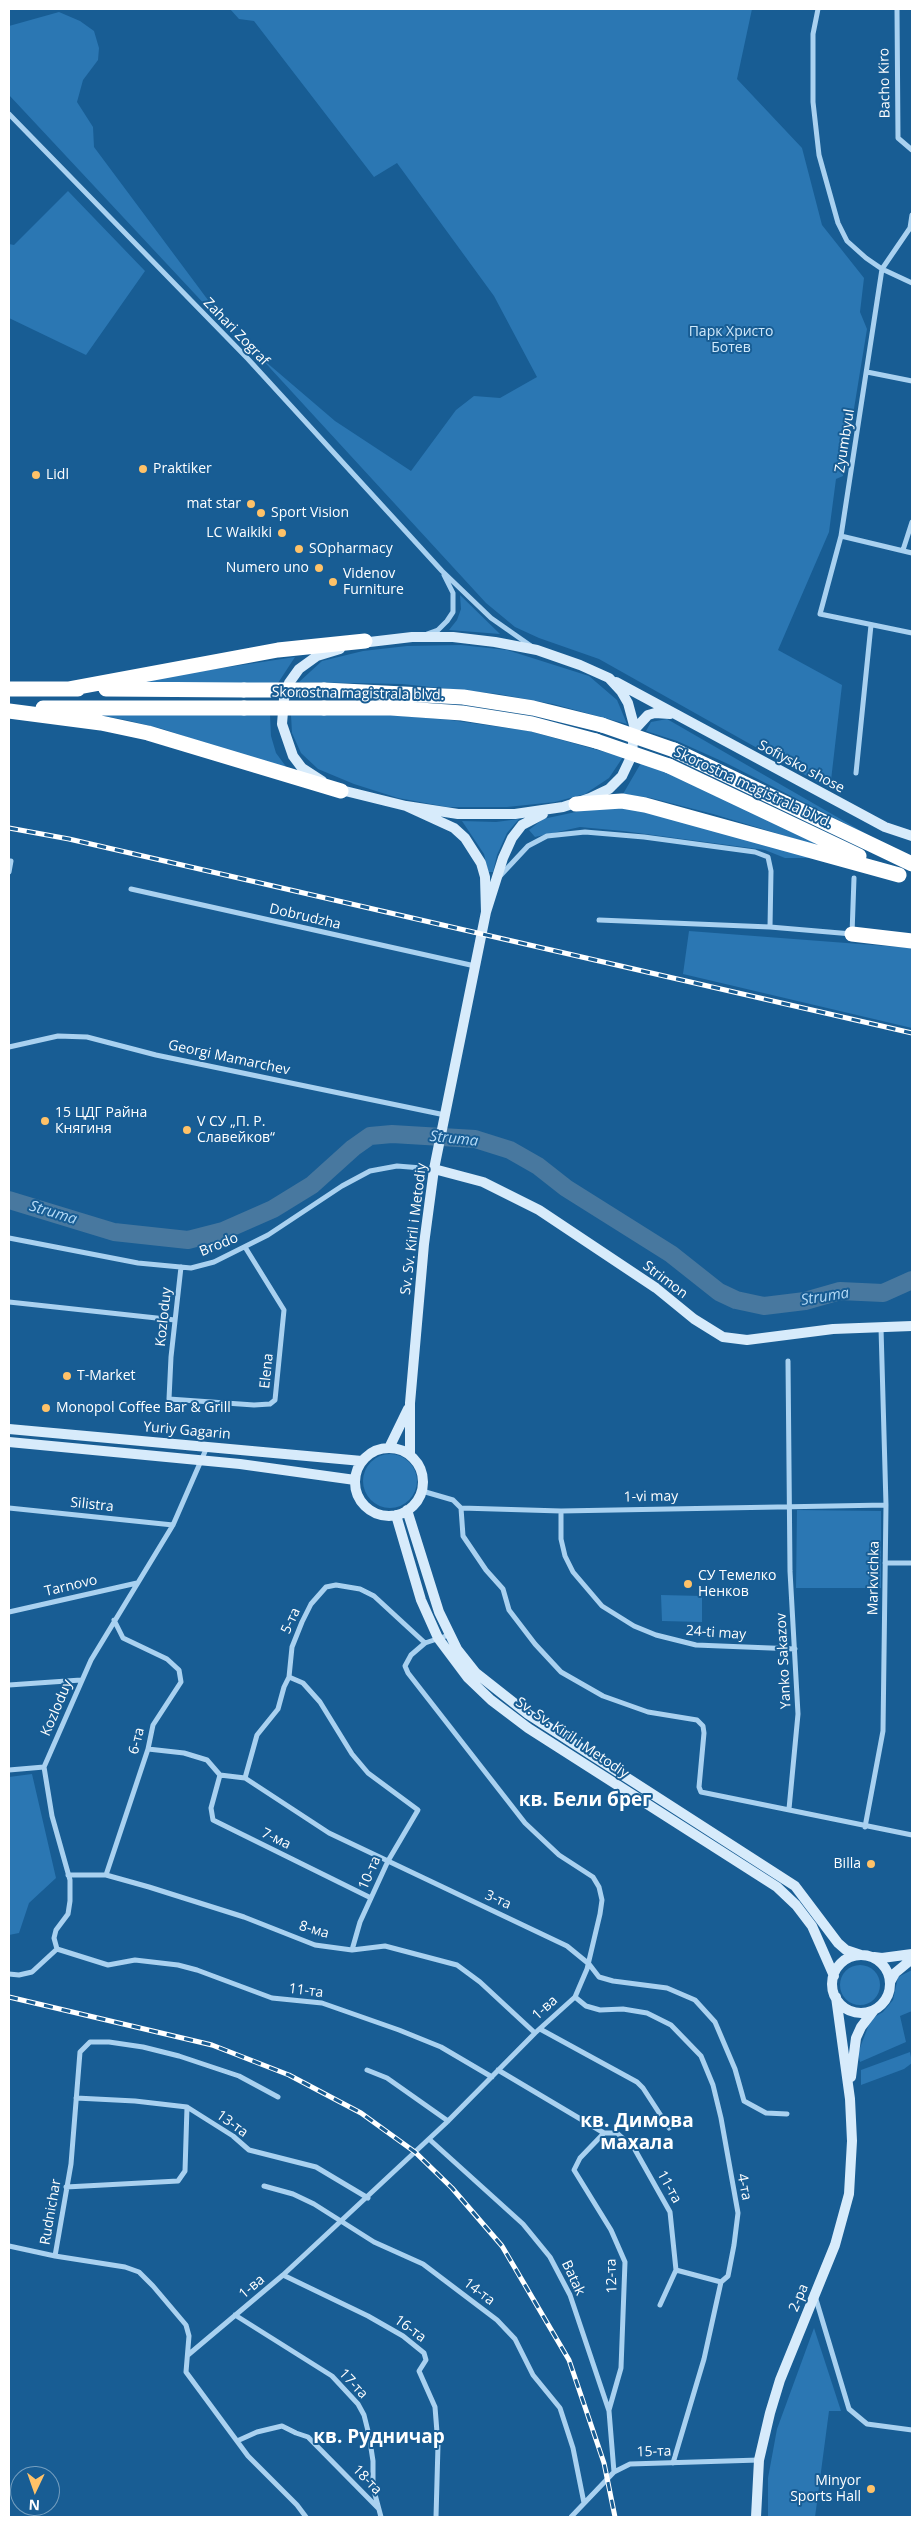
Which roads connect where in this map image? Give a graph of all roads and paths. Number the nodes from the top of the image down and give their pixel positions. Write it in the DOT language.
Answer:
graph roads {
  1 [pos="818,9"];
  2 [pos="896,9"];
  3 [pos="9,114"];
  4 [pos="912,150"];
  5 [pos="912,215"];
  6 [pos="882,269"];
  7 [pos="912,283"];
  8 [pos="868,372"];
  9 [pos="912,381"];
  10 [pos="912,522"];
  11 [pos="841,536"];
  12 [pos="903,550"];
  13 [pos="912,553"];
  14 [pos="442,571"];
  15 [pos="871,625"];
  16 [pos="912,633"];
  17 [pos="412,637"];
  18 [pos="365,641"];
  19 [pos="537,650"];
  20 [pos="609,678"];
  21 [pos="9,689"];
  22 [pos="68,689"];
  23 [pos="9,708"];
  24 [pos="9,712"];
  25 [pos="680,717"];
  26 [pos="635,729"];
  27 [pos="856,774"];
  28 [pos="341,791"];
  29 [pos="569,805"];
  30 [pos="406,806"];
  31 [pos="912,836"];
  32 [pos="9,861"];
  33 [pos="912,864"];
  34 [pos="9,872"];
  35 [pos="854,878"];
  36 [pos="906,878"];
  37 [pos="496,881"];
  38 [pos="131,889"];
  39 [pos="486,912"];
  40 [pos="599,920"];
  41 [pos="770,928"];
  42 [pos="852,934"];
  43 [pos="912,941"];
  44 [pos="475,966"];
  45 [pos="9,1047"];
  46 [pos="445,1115"];
  47 [pos="435,1164"];
  48 [pos="419,1167"];
  49 [pos="9,1238"];
  50 [pos="245,1247"];
  51 [pos="181,1267"];
  52 [pos="9,1302"];
  53 [pos="175,1320"];
  54 [pos="912,1326"];
  55 [pos="882,1327"];
  56 [pos="788,1362"];
  57 [pos="169,1398"];
  58 [pos="410,1403"];
  59 [pos="9,1429"];
  60 [pos="9,1442"];
  61 [pos="207,1446"];
  62 [pos="389,1448"];
  63 [pos="410,1455"];
  64 [pos="200,1460"];
  65 [pos="362,1461"];
  66 [pos="355,1480"];
  67 [pos="422,1491"];
  68 [pos="886,1505"];
  69 [pos="791,1506"];
  70 [pos="9,1508"];
  71 [pos="460,1508"];
  72 [pos="408,1510"];
  73 [pos="561,1511"];
  74 [pos="396,1515"];
  75 [pos="174,1525"];
  76 [pos="912,1562"];
  77 [pos="885,1563"];
  78 [pos="137,1583"];
  79 [pos="9,1612"];
  80 [pos="114,1620"];
  81 [pos="449,1635"];
  82 [pos="438,1638"];
  83 [pos="425,1644"];
  84 [pos="795,1649"];
  85 [pos="289,1677"];
  86 [pos="81,1680"];
  87 [pos="9,1685"];
  88 [pos="148,1749"];
  89 [pos="44,1767"];
  90 [pos="9,1770"];
  91 [pos="220,1775"];
  92 [pos="245,1778"];
  93 [pos="789,1809"];
  94 [pos="865,1826"];
  95 [pos="912,1836"];
  96 [pos="388,1861"];
  97 [pos="68,1875"];
  98 [pos="106,1875"];
  99 [pos="372,1898"];
  100 [pos="57,1949"];
  101 [pos="352,1950"];
  102 [pos="912,1954"];
  103 [pos="866,1956"];
  104 [pos="912,1959"];
  105 [pos="589,1964"];
  106 [pos="9,1974"];
  107 [pos="834,1976"];
  108 [pos="890,1982"];
  109 [pos="575,1997"];
  110 [pos="836,1997"];
  111 [pos="877,2008"];
  112 [pos="540,2028"];
  113 [pos="535,2033"];
  114 [pos="367,2070"];
  115 [pos="498,2070"];
  116 [pos="492,2077"];
  117 [pos="850,2088"];
  118 [pos="278,2097"];
  119 [pos="76,2098"];
  120 [pos="187,2107"];
  121 [pos="787,2114"];
  122 [pos="448,2121"];
  123 [pos="669,2128"];
  124 [pos="604,2133"];
  125 [pos="429,2139"];
  126 [pos="264,2186"];
  127 [pos="66,2187"];
  128 [pos="368,2198"];
  129 [pos="342,2220"];
  130 [pos="9,2246"];
  131 [pos="55,2256"];
  132 [pos="676,2270"];
  133 [pos="283,2275"];
  134 [pos="721,2282"];
  135 [pos="815,2296"];
  136 [pos="660,2306"];
  137 [pos="235,2315"];
  138 [pos="188,2355"];
  139 [pos="609,2411"];
  140 [pos="912,2430"];
  141 [pos="236,2441"];
  142 [pos="759,2460"];
  143 [pos="673,2462"];
  144 [pos="614,2472"];
  145 [pos="584,2503"];
  146 [pos="378,2508"];
  147 [pos="306,2517"];
  148 [pos="381,2517"];
  149 [pos="436,2517"];
  150 [pos="571,2517"];
  151 [pos="756,2517"];
  1 -- 6 [label="street"];
  2 -- 4 [label="street, Bacho Kiro"];
  3 -- 14 [label="street, Zahari Zograf"];
  5 -- 6 [label="street"];
  6 -- 7 [label="street"];
  6 -- 8 [label="street, Zyumbyul"];
  8 -- 9 [label="street"];
  8 -- 11 [label="street, Zyumbyul"];
  10 -- 12 [label="street"];
  11 -- 12 [label="street"];
  11 -- 15 [label="street, Zyumbyul"];
  12 -- 13 [label="street"];
  14 -- 17 [label="street, Zahari Zograf"];
  14 -- 19 [label="street, Zahari Zograf"];
  15 -- 16 [label="street"];
  15 -- 27 [label="street"];
  17 -- 18 [label="main road, Sofiysko shose"];
  17 -- 19 [label="main road, Sofiysko shose"];
  18 -- 22 [label="highway"];
  18 -- 28 [label="main road, Sofiysko shose"];
  19 -- 20 [label="main road, Sofiysko shose"];
  20 -- 25 [label="main road, Sofiysko shose"];
  20 -- 26 [label="main road"];
  21 -- 22 [label="highway, Skorostna magistrala blvd."];
  22 -- 33 [label="highway, Skorostna magistrala blvd., bridge"];
  23 -- 36 [label="highway, Skorostna magistrala blvd., bridge"];
  24 -- 28 [label="highway"];
  25 -- 26 [label="main road, Sofiysko shose"];
  25 -- 31 [label="main road, Sofiysko shose"];
  26 -- 29 [label="main road"];
  28 -- 30 [label="main road, Sofiysko shose"];
  29 -- 30 [label="main road"];
  29 -- 36 [label="highway"];
  29 -- 37 [label="main road, Sv. Sv. Kiril i Metodiy"];
  30 -- 39 [label="main road, Sv. Sv. Kiril i Metodiy"];
  32 -- 34 [label="street"];
  35 -- 42 [label="street"];
  37 -- 39 [label="main road, Sv. Sv. Kiril i Metodiy"];
  37 -- 41 [label="street"];
  38 -- 44 [label="street, Dobrudzha"];
  39 -- 44 [label="main road, Sv. Sv. Kiril i Metodiy"];
  40 -- 41 [label="street"];
  41 -- 42 [label="street"];
  42 -- 43 [label="highway"];
  44 -- 46 [label="main road, Sv. Sv. Kiril i Metodiy"];
  45 -- 46 [label="street, Georgi Mamarchev"];
  46 -- 47 [label="main road, Sv. Sv. Kiril i Metodiy"];
  47 -- 48 [label="street, Strimon"];
  47 -- 55 [label="main road, Strimon"];
  47 -- 58 [label="main road, Sv. Sv. Kiril i Metodiy"];
  48 -- 50 [label="street, Brodo"];
  49 -- 51 [label="street, Brodo"];
  50 -- 51 [label="street, Brodo"];
  50 -- 57 [label="street, Elena"];
  51 -- 53 [label="street, Kozloduy"];
  52 -- 53 [label="street"];
  53 -- 57 [label="street, Kozloduy"];
  54 -- 55 [label="main road, Strimon"];
  55 -- 68 [label="street, Markvichka"];
  56 -- 69 [label="street, Yanko Sakazov"];
  58 -- 62 [label="main road, Sv. Sv. Kiril i Metodiy"];
  58 -- 63 [label="main road, Sv. Sv. Kiril i Metodiy"];
  59 -- 61 [label="main road, Yuriy Gagarin"];
  60 -- 64 [label="main road, Yuriy Gagarin"];
  61 -- 64 [label="street, Kozloduy"];
  61 -- 65 [label="main road, Yuriy Gagarin"];
  62 -- 63 [label="main road"];
  62 -- 65 [label="main road"];
  63 -- 67 [label="main road"];
  64 -- 66 [label="main road, Yuriy Gagarin"];
  64 -- 75 [label="street, Kozloduy"];
  65 -- 66 [label="main road"];
  66 -- 74 [label="main road"];
  67 -- 71 [label="street, 1-vi may"];
  67 -- 72 [label="main road"];
  68 -- 69 [label="street, 1-vi may"];
  68 -- 77 [label="street, Markvichka"];
  69 -- 73 [label="street, 1-vi may"];
  69 -- 84 [label="street, Yanko Sakazov"];
  70 -- 75 [label="street, Silistra"];
  71 -- 73 [label="street, 1-vi may"];
  71 -- 93 [label="street"];
  72 -- 74 [label="main road"];
  72 -- 81 [label="main road, Sv. Sv. Kiril i Metodiy"];
  73 -- 84 [label="street, 24-ti may"];
  74 -- 82 [label="main road, Sv. Sv. Kiril i Metodiy"];
  75 -- 78 [label="street, Kozloduy"];
  76 -- 77 [label="street"];
  77 -- 94 [label="street, Markvichka"];
  78 -- 79 [label="street, Tarnovo"];
  78 -- 80 [label="street, Kozloduy"];
  80 -- 86 [label="street, Kozloduy"];
  80 -- 88 [label="street, 6-та"];
  81 -- 82 [label="street, 1-ва"];
  81 -- 103 [label="main road, Sv. Sv. Kiril i Metodiy"];
  82 -- 83 [label="street, 1-ва"];
  82 -- 107 [label="main road, Sv. Sv. Kiril i Metodiy"];
  83 -- 85 [label="street, 5-та"];
  83 -- 105 [label="street, 1-ва"];
  84 -- 93 [label="street, Yanko Sakazov"];
  85 -- 92 [label="street, 5-та"];
  85 -- 96 [label="street, 10-та"];
  86 -- 87 [label="street"];
  86 -- 89 [label="street, Kozloduy"];
  88 -- 91 [label="street"];
  88 -- 98 [label="street, 6-та"];
  89 -- 90 [label="street"];
  89 -- 97 [label="street"];
  91 -- 92 [label="street, 3-та"];
  91 -- 99 [label="street, 7-ма"];
  92 -- 96 [label="street, 3-та"];
  93 -- 94 [label="street"];
  94 -- 95 [label="street"];
  96 -- 99 [label="street, 10-та"];
  96 -- 105 [label="street, 3-та"];
  97 -- 98 [label="street, 8-ма"];
  97 -- 100 [label="street"];
  98 -- 101 [label="street, 8-ма"];
  99 -- 101 [label="street, 10-та"];
  100 -- 106 [label="street"];
  100 -- 116 [label="street, 11-та"];
  101 -- 113 [label="street, 8-ма"];
  102 -- 103 [label="main road"];
  103 -- 107 [label="main road"];
  103 -- 108 [label="main road"];
  104 -- 108 [label="main road"];
  105 -- 109 [label="street, 1-ва"];
  105 -- 121 [label="street, 3-та"];
  107 -- 110 [label="main road"];
  108 -- 111 [label="main road"];
  109 -- 112 [label="street, 1-ва"];
  109 -- 134 [label="street, 4-та"];
  110 -- 111 [label="main road"];
  110 -- 117 [label="main road, 2-ра"];
  111 -- 117 [label="main road, 2-ра"];
  112 -- 113 [label="street, 1-ва"];
  112 -- 123 [label="street"];
  113 -- 115 [label="street, 1-ва"];
  114 -- 122 [label="street"];
  115 -- 116 [label="street, 1-ва"];
  115 -- 124 [label="street, 11-та"];
  116 -- 122 [label="street, 1-ва"];
  117 -- 135 [label="main road, 2-ра"];
  118 -- 119 [label="street, Rudnichar"];
  119 -- 120 [label="street, 13-та"];
  119 -- 127 [label="street, Rudnichar"];
  120 -- 127 [label="street"];
  120 -- 128 [label="street, 13-та"];
  122 -- 125 [label="street, 1-ва"];
  124 -- 132 [label="street, 11-та"];
  124 -- 139 [label="street, 12-та"];
  125 -- 128 [label="street, 1-ва"];
  125 -- 139 [label="street, Batak"];
  126 -- 129 [label="street, 14-та"];
  127 -- 131 [label="street, Rudnichar"];
  128 -- 129 [label="street, 1-ва"];
  129 -- 133 [label="street, 1-ва"];
  129 -- 145 [label="street, 14-та"];
  130 -- 131 [label="street"];
  131 -- 138 [label="street, Rudnichar"];
  132 -- 134 [label="street"];
  132 -- 136 [label="street, 11-та"];
  133 -- 137 [label="street, 1-ва"];
  133 -- 149 [label="street, 16-та"];
  134 -- 143 [label="street, 4-та"];
  135 -- 140 [label="street"];
  135 -- 142 [label="main road, 2-ра"];
  137 -- 138 [label="street, 1-ва"];
  137 -- 146 [label="street, 17-та"];
  138 -- 141 [label="street, Rudnichar"];
  139 -- 144 [label="street, Batak"];
  141 -- 146 [label="street, 18-та"];
  141 -- 147 [label="street, Rudnichar"];
  142 -- 143 [label="street, 15-та"];
  142 -- 151 [label="main road, 2-ра"];
  143 -- 144 [label="street, 15-та"];
  144 -- 145 [label="street, 15-та"];
  145 -- 150 [label="street, 15-та"];
  146 -- 148 [label="street, 17-та"];
}
